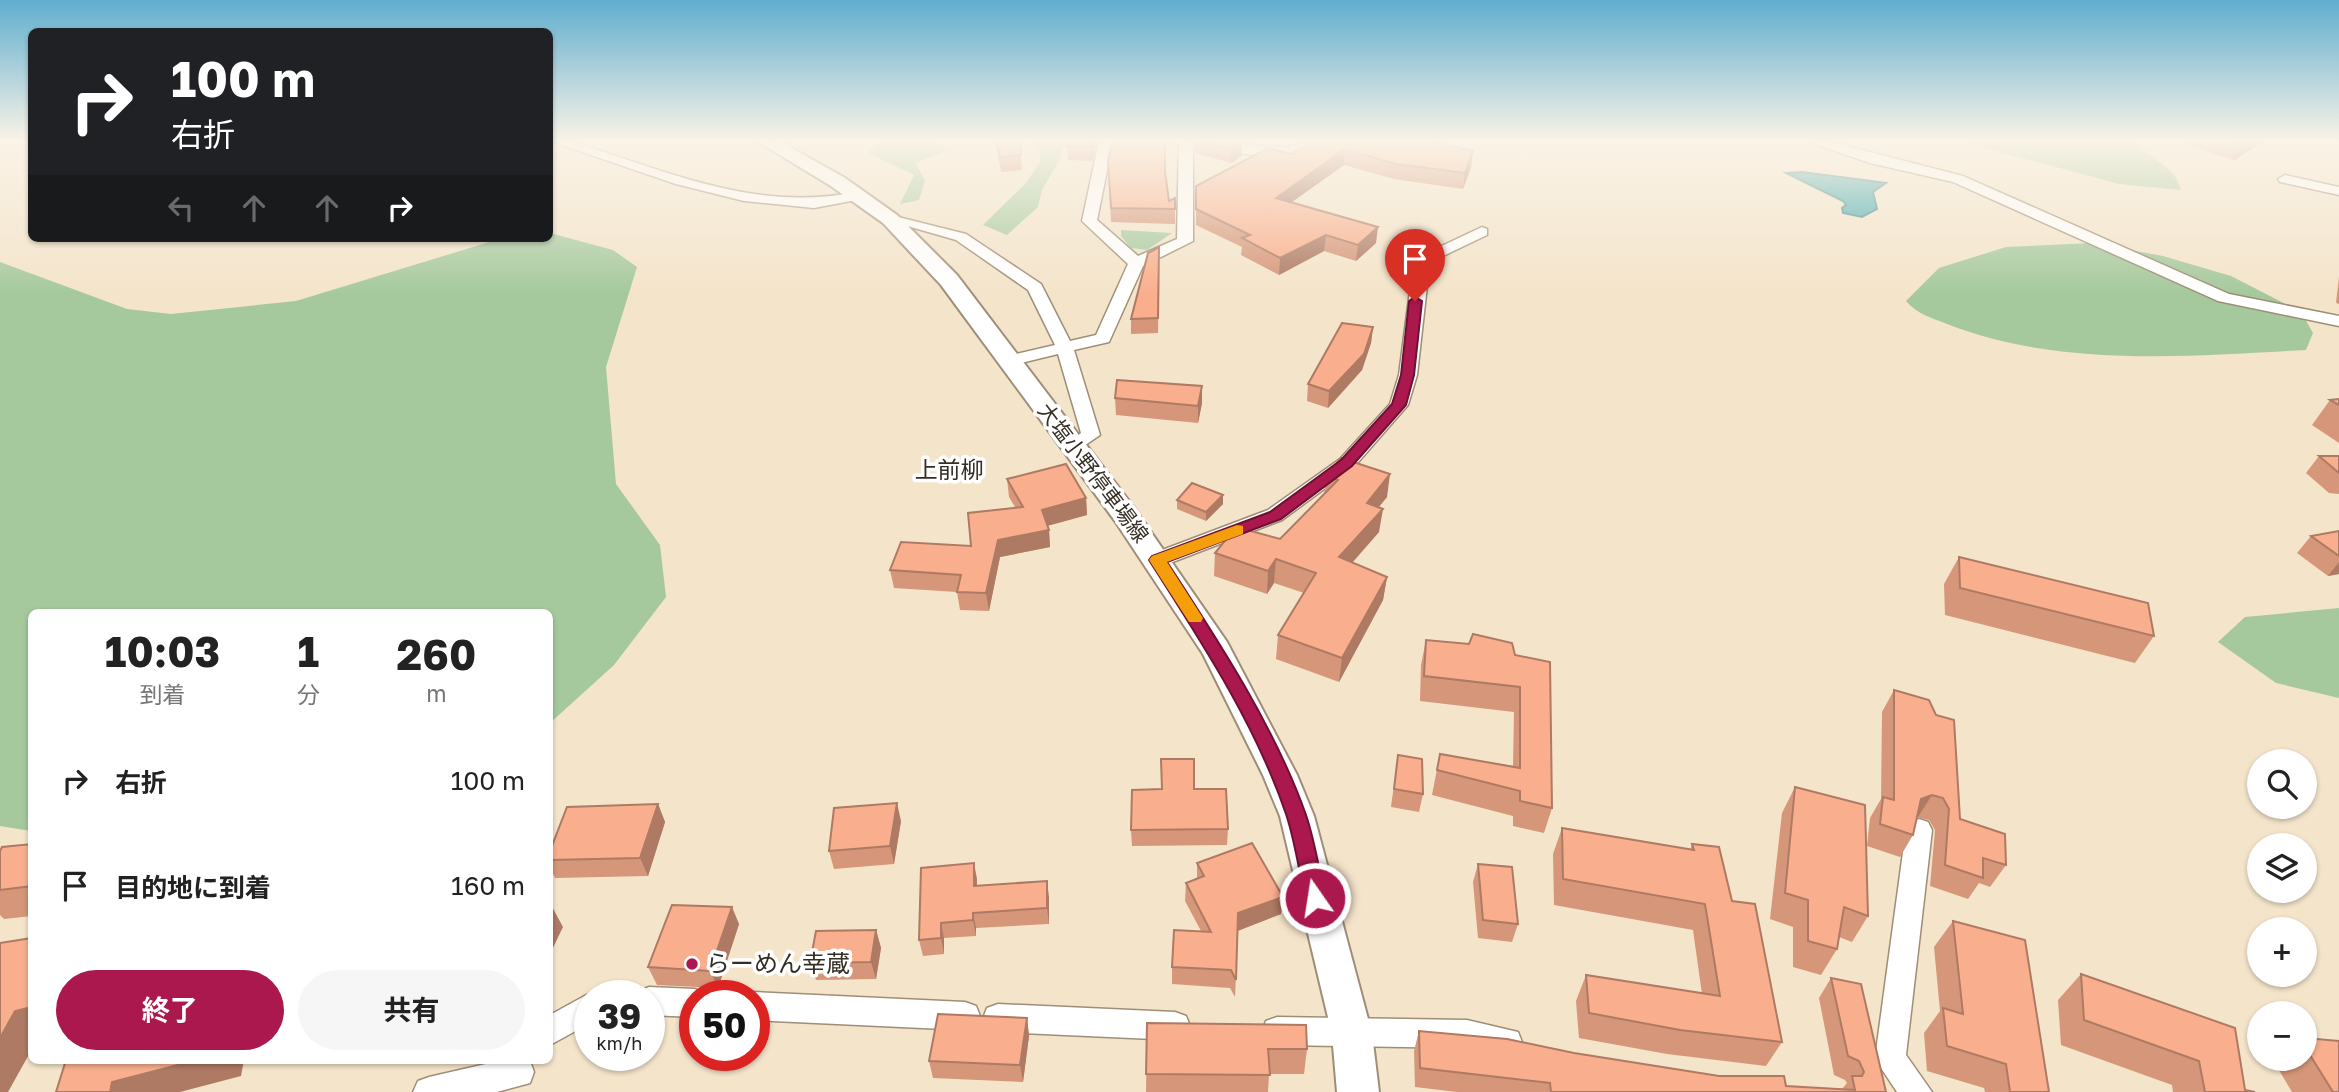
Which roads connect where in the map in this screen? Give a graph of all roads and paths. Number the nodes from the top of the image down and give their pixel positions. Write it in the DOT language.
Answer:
graph roads {
  1 [pos="729,192"];
  2 [pos="850,192"];
  3 [pos="1095,192"];
  4 [pos="1185,192"];
  5 [pos="1987,192"];
  6 [pos="856,196"];
  7 [pos="890,219"];
  8 [pos="1482,232"];
  9 [pos="1136,263"];
  10 [pos="2339,321"];
  11 [pos="1064,346"];
  12 [pos="1009,361"];
  13 [pos="1075,446"];
  14 [pos="1157,560"];
  15 [pos="1919,830"];
  16 [pos="770,1007"];
  17 [pos="574,1017"];
  18 [pos="1202,1027"];
  19 [pos="553,1029"];
  20 [pos="1243,1029"];
  21 [pos="1352,1034"];
  22 [pos="1529,1047"];
  23 [pos="518,1075"];
  24 [pos="429,1092"];
  25 [pos="1358,1092"];
  26 [pos="1916,1092"];
  1 -- 6 [label="street"];
  2 -- 6 [label="main road, 大塩小野停車場線"];
  3 -- 9 [label="street"];
  4 -- 9 [label="street"];
  5 -- 10 [label="street"];
  6 -- 7 [label="main road, 大塩小野停車場線"];
  7 -- 11 [label="street"];
  7 -- 12 [label="main road, 大塩小野停車場線"];
  8 -- 14 [label="street"];
  9 -- 11 [label="street"];
  11 -- 12 [label="street"];
  11 -- 13 [label="street"];
  12 -- 13 [label="main road, 大塩小野停車場線"];
  13 -- 14 [label="main road, 大塩小野停車場線"];
  14 -- 21 [label="main road, 大塩小野停車場線"];
  15 -- 26 [label="street"];
  16 -- 18 [label="street"];
  17 -- 19 [label="street"];
  20 -- 21 [label="street"];
  21 -- 22 [label="street"];
  21 -- 25 [label="main road, 大塩小野停車場線"];
  23 -- 24 [label="street"];
}
